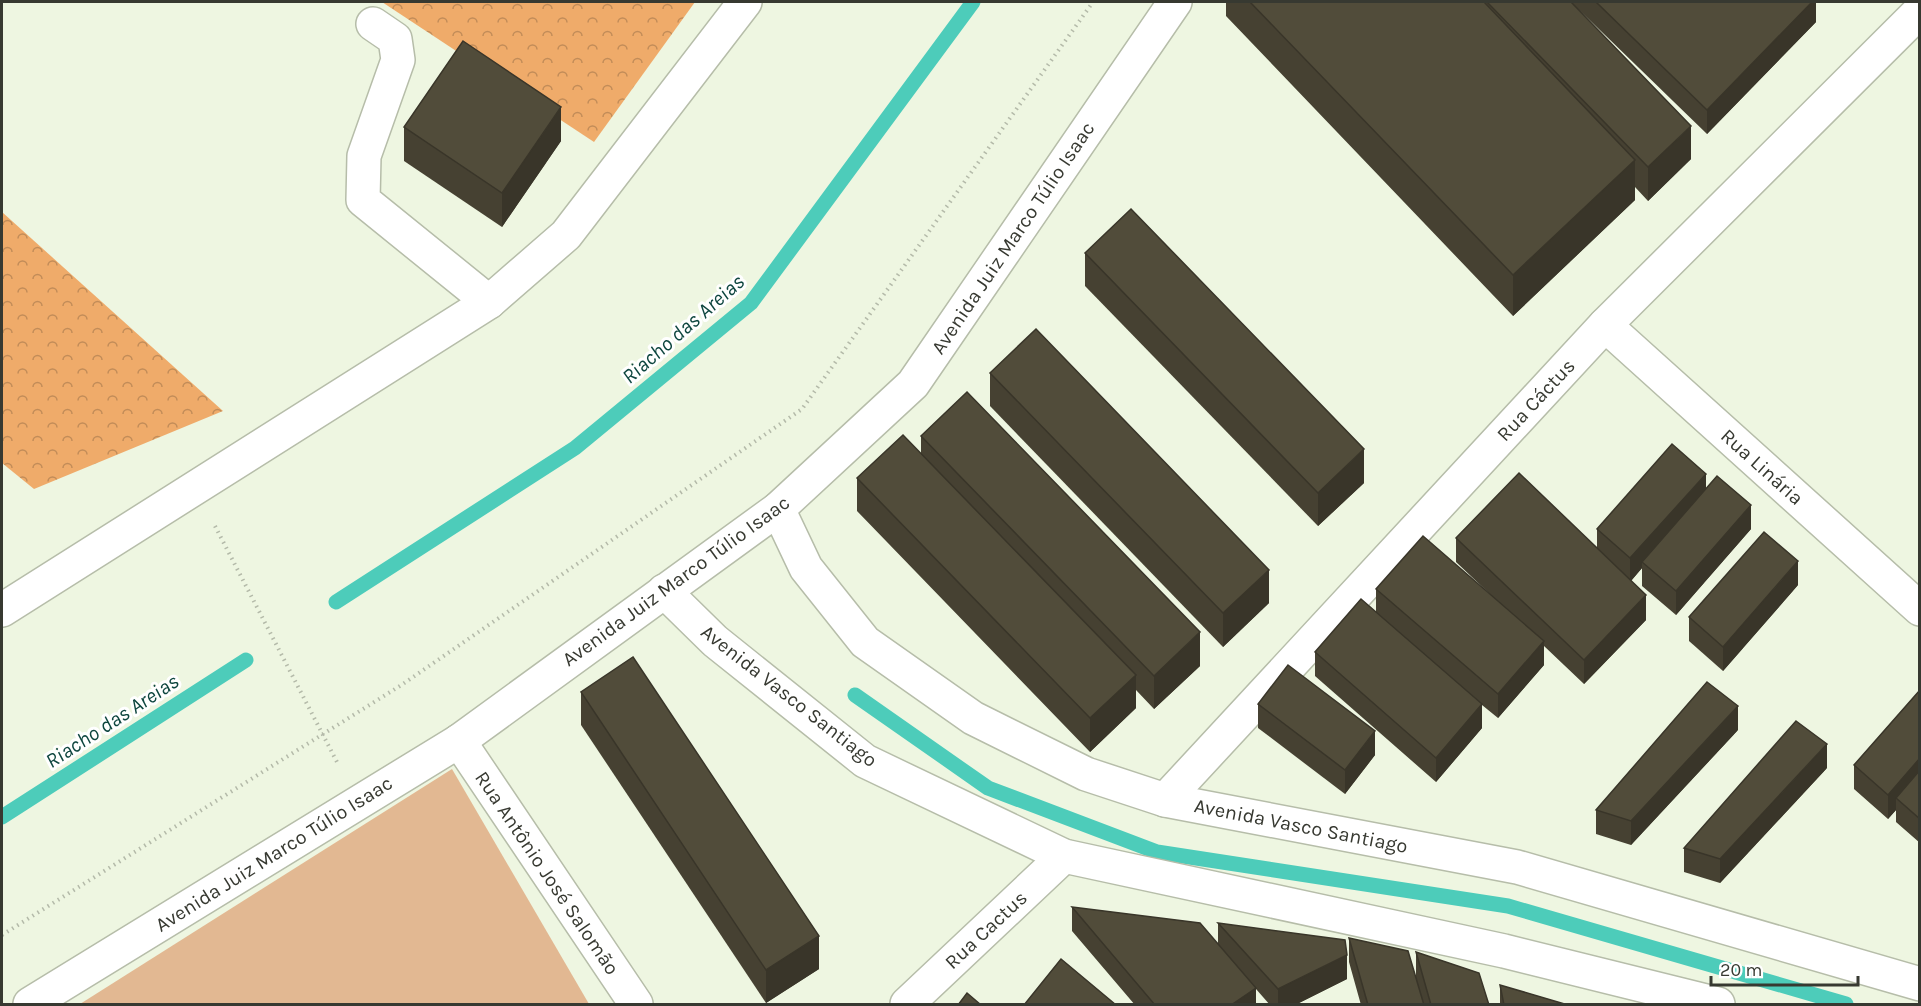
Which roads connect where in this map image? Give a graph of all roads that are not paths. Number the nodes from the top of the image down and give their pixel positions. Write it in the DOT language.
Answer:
graph roads {
  1 [pos="745,2"];
  2 [pos="1175,2"];
  3 [pos="1920,11"];
  4 [pos="373,24"];
  5 [pos="489,302"];
  6 [pos="1605,325"];
  7 [pos="778,509"];
  8 [pos="664,591"];
  9 [pos="1920,609"];
  10 [pos="2,610"];
  11 [pos="459,741"];
  12 [pos="1165,800"];
  13 [pos="1064,856"];
  14 [pos="1920,984"];
  15 [pos="30,1005"];
  16 [pos="636,1005"];
  17 [pos="907,1005"];
  18 [pos="1718,1005"];
  1 -- 5 [label="street"];
  2 -- 7 [label="street, Avenida Juiz Marco Túlio Isaac"];
  3 -- 6 [label="street, Rua Cáctus"];
  4 -- 5 [label="street"];
  5 -- 10 [label="street"];
  6 -- 9 [label="street, Rua Linária"];
  6 -- 12 [label="street, Rua Cáctus"];
  7 -- 8 [label="street, Avenida Juiz Marco Túlio Isaac"];
  7 -- 12 [label="street, Avenida Vasco Santiago"];
  8 -- 11 [label="street, Avenida Juiz Marco Túlio Isaac"];
  8 -- 13 [label="street, Avenida Vasco Santiago"];
  11 -- 15 [label="street, Avenida Juiz Marco Túlio Isaac"];
  11 -- 16 [label="street, Rua Antônio José Salomão"];
  12 -- 14 [label="street, Avenida Vasco Santiago"];
  13 -- 17 [label="street, Rua Cactus"];
  13 -- 18 [label="street, Avenida Vasco Santiago"];
}
